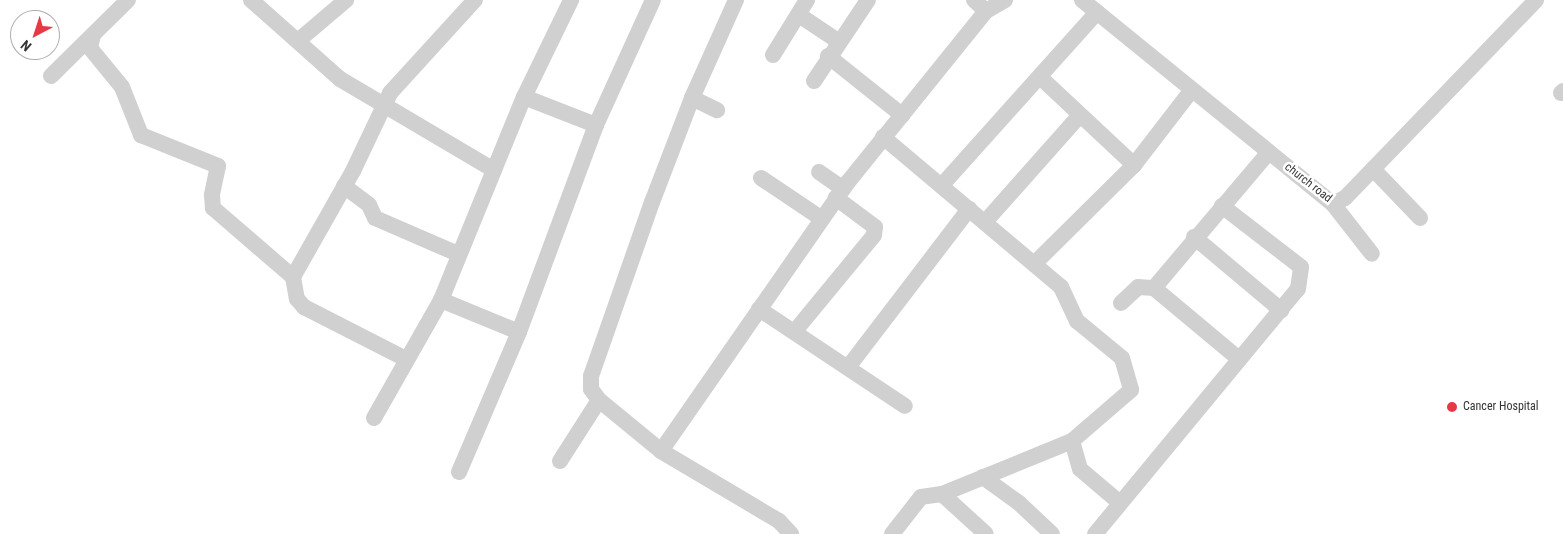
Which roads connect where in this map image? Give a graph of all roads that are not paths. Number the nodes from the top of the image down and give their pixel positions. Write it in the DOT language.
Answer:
graph roads {
  1 [pos="128,0"];
  2 [pos="251,0"];
  3 [pos="346,0"];
  4 [pos="474,0"];
  5 [pos="571,0"];
  6 [pos="654,0"];
  7 [pos="736,0"];
  8 [pos="807,0"];
  9 [pos="868,0"];
  10 [pos="1005,0"];
  11 [pos="1082,0"];
  12 [pos="1536,0"];
  13 [pos="980,5"];
  14 [pos="1097,12"];
  15 [pos="798,16"];
  16 [pos="93,35"];
  17 [pos="299,40"];
  18 [pos="838,41"];
  19 [pos="774,55"];
  20 [pos="828,56"];
  21 [pos="51,76"];
  22 [pos="1040,77"];
  23 [pos="814,81"];
  24 [pos="1191,90"];
  25 [pos="524,97"];
  26 [pos="692,98"];
  27 [pos="382,105"];
  28 [pos="717,110"];
  29 [pos="902,115"];
  30 [pos="1080,115"];
  31 [pos="596,125"];
  32 [pos="883,137"];
  33 [pos="1269,152"];
  34 [pos="1134,165"];
  35 [pos="1373,169"];
  36 [pos="494,170"];
  37 [pos="820,172"];
  38 [pos="761,178"];
  39 [pos="942,185"];
  40 [pos="344,186"];
  41 [pos="840,193"];
  42 [pos="1333,204"];
  43 [pos="1222,206"];
  44 [pos="969,209"];
  45 [pos="1420,218"];
  46 [pos="822,219"];
  47 [pos="985,222"];
  48 [pos="1194,237"];
  49 [pos="458,254"];
  50 [pos="1372,254"];
  51 [pos="1034,264"];
  52 [pos="292,277"];
  53 [pos="1154,288"];
  54 [pos="441,300"];
  55 [pos="1121,303"];
  56 [pos="759,308"];
  57 [pos="1281,310"];
  58 [pos="519,332"];
  59 [pos="795,332"];
  60 [pos="406,359"];
  61 [pos="1239,360"];
  62 [pos="849,366"];
  63 [pos="599,400"];
  64 [pos="905,406"];
  65 [pos="374,418"];
  66 [pos="1072,440"];
  67 [pos="660,450"];
  68 [pos="560,460"];
  69 [pos="459,472"];
  70 [pos="983,477"];
  71 [pos="942,494"];
  72 [pos="1120,502"];
  73 [pos="791,534"];
  74 [pos="892,534"];
  75 [pos="986,534"];
  76 [pos="1052,534"];
  77 [pos="1095,534"];
  1 -- 16 [label="street"];
  2 -- 17 [label="street"];
  3 -- 17 [label="street"];
  4 -- 27 [label="street"];
  5 -- 25 [label="street"];
  6 -- 31 [label="street"];
  7 -- 26 [label="street"];
  8 -- 15 [label="street"];
  9 -- 18 [label="street"];
  10 -- 13 [label="street"];
  11 -- 14 [label="street, church road"];
  12 -- 35 [label="street, church road"];
  13 -- 29 [label="street"];
  14 -- 22 [label="street"];
  14 -- 24 [label="street, church road"];
  15 -- 18 [label="street"];
  15 -- 19 [label="street"];
  16 -- 21 [label="street"];
  16 -- 52 [label="street"];
  17 -- 27 [label="street"];
  18 -- 20 [label="street"];
  20 -- 23 [label="street"];
  20 -- 29 [label="street"];
  22 -- 30 [label="street"];
  22 -- 39 [label="street"];
  24 -- 33 [label="street, church road"];
  24 -- 34 [label="street"];
  25 -- 31 [label="street"];
  25 -- 36 [label="street"];
  26 -- 28 [label="street"];
  26 -- 63 [label="street"];
  27 -- 36 [label="street"];
  27 -- 40 [label="street"];
  29 -- 32 [label="street"];
  30 -- 34 [label="street"];
  30 -- 47 [label="street"];
  31 -- 58 [label="street"];
  32 -- 39 [label="street"];
  32 -- 41 [label="street"];
  33 -- 42 [label="street, church road"];
  33 -- 43 [label="street"];
  34 -- 51 [label="street"];
  35 -- 42 [label="street, church road"];
  35 -- 45 [label="street"];
  36 -- 49 [label="street"];
  37 -- 41 [label="street"];
  38 -- 46 [label="street"];
  39 -- 44 [label="street"];
  40 -- 49 [label="street"];
  40 -- 52 [label="street"];
  41 -- 46 [label="street"];
  41 -- 59 [label="street"];
  42 -- 50 [label="street"];
  43 -- 48 [label="street"];
  43 -- 57 [label="street"];
  44 -- 47 [label="street"];
  44 -- 62 [label="street"];
  46 -- 56 [label="street"];
  47 -- 51 [label="street"];
  48 -- 53 [label="street"];
  48 -- 57 [label="street"];
  49 -- 54 [label="street"];
  51 -- 66 [label="street"];
  52 -- 60 [label="street"];
  53 -- 55 [label="street"];
  53 -- 61 [label="street"];
  54 -- 58 [label="street"];
  54 -- 60 [label="street"];
  56 -- 59 [label="street"];
  56 -- 67 [label="street"];
  57 -- 61 [label="street"];
  58 -- 69 [label="street"];
  59 -- 62 [label="street"];
  60 -- 65 [label="street"];
  61 -- 72 [label="street"];
  62 -- 64 [label="street"];
  63 -- 67 [label="street"];
  63 -- 68 [label="street"];
  66 -- 70 [label="street"];
  66 -- 72 [label="street"];
  67 -- 73 [label="street"];
  70 -- 71 [label="street"];
  70 -- 76 [label="street"];
  71 -- 74 [label="street"];
  71 -- 75 [label="street"];
  72 -- 77 [label="street"];
}
